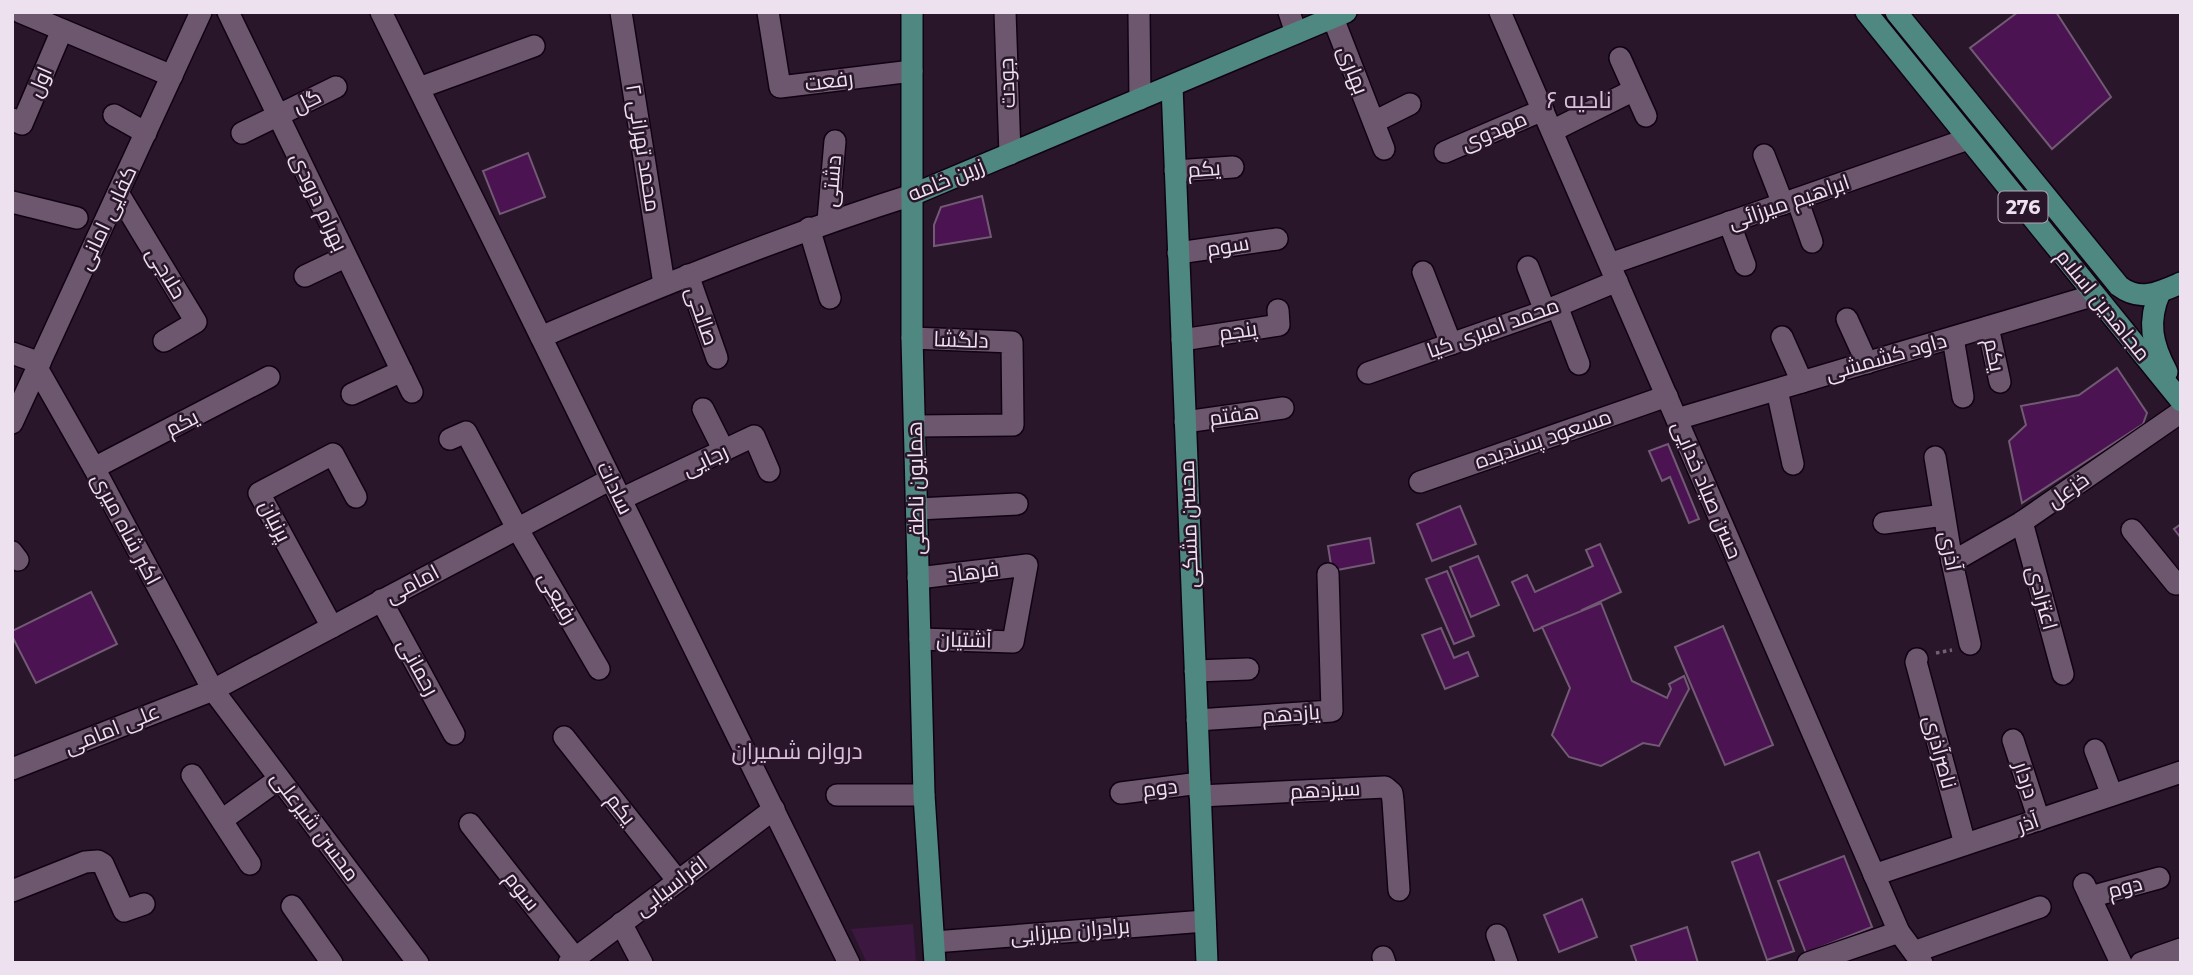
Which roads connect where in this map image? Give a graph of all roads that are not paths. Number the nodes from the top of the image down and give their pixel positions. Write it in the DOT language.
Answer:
graph roads {
  1 [pos="20,12"];
  2 [pos="201,12"];
  3 [pos="228,12"];
  4 [pos="381,12"];
  5 [pos="621,12"];
  6 [pos="768,12"];
  7 [pos="912,12"];
  8 [pos="1005,12"];
  9 [pos="1139,12"];
  10 [pos="1289,12"];
  11 [pos="1500,12"];
  12 [pos="1866,12"];
  13 [pos="1900,14"];
  14 [pos="1340,15"];
  15 [pos="62,30"];
  16 [pos="1296,33"];
  17 [pos="534,46"];
  18 [pos="1620,58"];
  19 [pos="912,71"];
  20 [pos="172,76"];
  21 [pos="1172,86"];
  22 [pos="336,87"];
  23 [pos="419,88"];
  24 [pos="1634,90"];
  25 [pos="1140,99"];
  26 [pos="1410,104"];
  27 [pos="1543,110"];
  28 [pos="114,115"];
  29 [pos="278,115"];
  30 [pos="1646,116"];
  31 [pos="12,119"];
  32 [pos="1374,122"];
  33 [pos="1552,131"];
  34 [pos="146,133"];
  35 [pos="242,133"];
  36 [pos="1968,139"];
  37 [pos="835,141"];
  38 [pos="1384,149"];
  39 [pos="1445,152"];
  40 [pos="1010,154"];
  41 [pos="1764,155"];
  42 [pos="1233,167"];
  43 [pos="1175,171"];
  44 [pos="118,194"];
  45 [pos="912,195"];
  46 [pos="1790,201"];
  47 [pos="12,202"];
  48 [pos="77,218"];
  49 [pos="1729,222"];
  50 [pos="819,225"];
  51 [pos="1276,239"];
  52 [pos="1812,242"];
  53 [pos="1178,253"];
  54 [pos="345,257"];
  55 [pos="1745,265"];
  56 [pos="1528,267"];
  57 [pos="1423,272"];
  58 [pos="1613,273"];
  59 [pos="688,275"];
  60 [pos="305,276"];
  61 [pos="2181,283"];
  62 [pos="664,284"];
  63 [pos="2160,292"];
  64 [pos="2095,295"];
  65 [pos="830,298"];
  66 [pos="1550,309"];
  67 [pos="1278,310"];
  68 [pos="1847,319"];
  69 [pos="1988,327"];
  70 [pos="541,337"];
  71 [pos="1782,337"];
  72 [pos="912,338"];
  73 [pos="1952,338"];
  74 [pos="1182,340"];
  75 [pos="164,341"];
  76 [pos="1451,344"];
  77 [pos="12,353"];
  78 [pos="717,358"];
  79 [pos="1867,363"];
  80 [pos="1579,364"];
  81 [pos="38,366"];
  82 [pos="402,371"];
  83 [pos="1368,373"];
  84 [pos="270,377"];
  85 [pos="1802,382"];
  86 [pos="2000,382"];
  87 [pos="1777,390"];
  88 [pos="412,392"];
  89 [pos="352,394"];
  90 [pos="1667,396"];
  91 [pos="1963,397"];
  92 [pos="2181,400"];
  93 [pos="1283,408"];
  94 [pos="703,409"];
  95 [pos="2181,412"];
  96 [pos="1677,419"];
  97 [pos="1185,422"];
  98 [pos="12,423"];
  99 [pos="915,426"];
  100 [pos="450,439"];
  101 [pos="724,451"];
  102 [pos="1935,457"];
  103 [pos="1793,464"];
  104 [pos="94,468"];
  105 [pos="769,471"];
  106 [pos="611,478"];
  107 [pos="1420,482"];
  108 [pos="356,497"];
  109 [pos="621,499"];
  110 [pos="1017,504"];
  111 [pos="918,509"];
  112 [pos="1944,515"];
  113 [pos="2021,522"];
  114 [pos="1885,523"];
  115 [pos="517,528"];
  116 [pos="2132,530"];
  117 [pos="1952,562"];
  118 [pos="1027,565"];
  119 [pos="1328,574"];
  120 [pos="918,579"];
  121 [pos="2181,581"];
  122 [pos="382,600"];
  123 [pos="332,626"];
  124 [pos="920,639"];
  125 [pos="1970,644"];
  126 [pos="1917,659"];
  127 [pos="599,669"];
  128 [pos="1248,669"];
  129 [pos="1195,671"];
  130 [pos="2063,674"];
  131 [pos="213,690"];
  132 [pos="1197,720"];
  133 [pos="454,734"];
  134 [pos="564,737"];
  135 [pos="2013,740"];
  136 [pos="2095,750"];
  137 [pos="12,769"];
  138 [pos="2181,772"];
  139 [pos="192,775"];
  140 [pos="279,779"];
  141 [pos="1200,789"];
  142 [pos="1121,793"];
  143 [pos="924,794"];
  144 [pos="837,795"];
  145 [pos="2112,795"];
  146 [pos="774,809"];
  147 [pos="222,820"];
  148 [pos="2039,820"];
  149 [pos="470,824"];
  150 [pos="1965,845"];
  151 [pos="250,864"];
  152 [pos="1874,874"];
  153 [pos="2159,878"];
  154 [pos="678,881"];
  155 [pos="1399,890"];
  156 [pos="12,891"];
  157 [pos="144,904"];
  158 [pos="292,906"];
  159 [pos="2040,907"];
  160 [pos="1205,920"];
  161 [pos="621,923"];
  162 [pos="1899,932"];
  163 [pos="1497,936"];
  164 [pos="2181,949"];
  165 [pos="935,952"];
  166 [pos="1918,957"];
  167 [pos="572,960"];
  168 [pos="332,963"];
  169 [pos="418,963"];
  170 [pos="642,963"];
  171 [pos="849,963"];
  172 [pos="1207,963"];
  173 [pos="1507,963"];
  174 [pos="1808,963"];
  175 [pos="2121,963"];
  176 [pos="2141,963"];
  1 -- 15 [label="street"];
  2 -- 20 [label="street, کفایی امانی"];
  3 -- 29 [label="street, بهرام درودی"];
  4 -- 23 [label="street, سادات"];
  5 -- 62 [label="street, محمد تهرانی ۲"];
  6 -- 19 [label="street, رفعت"];
  7 -- 19 [label="main road, همایون ناطقی"];
  8 -- 40 [label="street, جودت"];
  9 -- 25 [label="street"];
  10 -- 16 [label="street"];
  11 -- 27 [label="street, حسن صیاد خدایی"];
  12 -- 36 [label="main road, مجاهدین اسلام / 276"];
  13 -- 63 [label="main road, مجاهدین اسلام / 276"];
  14 -- 16 [label="main road, زرین خامه"];
  14 -- 32 [label="street, بهاری"];
  15 -- 20 [label="street"];
  15 -- 31 [label="street, اول"];
  16 -- 21 [label="main road, زرین خامه"];
  17 -- 23 [label="street"];
  18 -- 24 [label="street"];
  19 -- 45 [label="main road, همایون ناطقی"];
  20 -- 34 [label="street, کفایی امانی"];
  21 -- 25 [label="main road, زرین خامه"];
  21 -- 43 [label="main road, محسن مشکی"];
  22 -- 29 [label="street, گل"];
  23 -- 70 [label="street, سادات"];
  24 -- 30 [label="street"];
  24 -- 33 [label="street"];
  25 -- 40 [label="main road, زرین خامه"];
  26 -- 32 [label="street, بهاری"];
  27 -- 33 [label="street, حسن صیاد خدایی"];
  27 -- 39 [label="street, مهدوی"];
  28 -- 34 [label="street"];
  29 -- 35 [label="street"];
  29 -- 54 [label="street, بهرام درودی"];
  32 -- 38 [label="street, بهاری"];
  33 -- 58 [label="street, حسن صیاد خدایی"];
  34 -- 44 [label="street, کفایی امانی"];
  36 -- 46 [label="street, ابراهیم میرزائی"];
  36 -- 64 [label="main road, مجاهدین اسلام / 276"];
  37 -- 50 [label="street, دشتی"];
  40 -- 45 [label="main road, زرین خامه"];
  41 -- 46 [label="street"];
  42 -- 43 [label="street, یکم"];
  43 -- 53 [label="main road, محسن مشکی"];
  44 -- 75 [label="street, حلاجی"];
  44 -- 81 [label="street, کفایی امانی"];
  45 -- 50 [label="street, زرین خامه"];
  45 -- 72 [label="main road, همایون ناطقی"];
  46 -- 49 [label="street, ابراهیم میرزائی"];
  46 -- 52 [label="street"];
  47 -- 48 [label="street"];
  49 -- 55 [label="street"];
  49 -- 58 [label="street, ابراهیم میرزائی"];
  50 -- 59 [label="street, زرین خامه"];
  50 -- 65 [label="street"];
  51 -- 53 [label="street, سوم"];
  53 -- 74 [label="main road, محسن مشکی"];
  54 -- 60 [label="street"];
  54 -- 82 [label="street, بهرام درودی"];
  56 -- 66 [label="street"];
  57 -- 76 [label="street"];
  58 -- 66 [label="street, محمد امیری کیا"];
  58 -- 90 [label="street, حسن صیاد خدایی"];
  59 -- 62 [label="street, زرین خامه"];
  59 -- 78 [label="street, صالحی"];
  61 -- 63 [label="main road"];
  62 -- 70 [label="street, زرین خامه"];
  63 -- 92 [label="main road"];
  64 -- 69 [label="street, داود کشمشی"];
  64 -- 92 [label="main road, مجاهدین اسلام / 276"];
  66 -- 76 [label="street, محمد امیری کیا"];
  66 -- 80 [label="street"];
  67 -- 74 [label="street, پنجم"];
  68 -- 79 [label="street"];
  69 -- 73 [label="street, داود کشمشی"];
  69 -- 86 [label="street, یکم"];
  70 -- 106 [label="street, سادات"];
  71 -- 85 [label="street"];
  72 -- 99 [label="main road, همایون ناطقی"];
  72 -- 99 [label="street, دلگشا"];
  73 -- 79 [label="street, داود کشمشی"];
  73 -- 91 [label="street"];
  74 -- 97 [label="main road, محسن مشکی"];
  76 -- 83 [label="street, محمد امیری کیا"];
  77 -- 81 [label="street"];
  79 -- 85 [label="street, داود کشمشی"];
  81 -- 98 [label="street, کفایی امانی"];
  81 -- 104 [label="street, اکبر شاه میری"];
  82 -- 88 [label="street, بهرام درودی"];
  82 -- 89 [label="street"];
  84 -- 104 [label="street, یکم"];
  85 -- 87 [label="street, داود کشمشی"];
  87 -- 96 [label="street, داود کشمشی"];
  87 -- 103 [label="street"];
  90 -- 96 [label="street, حسن صیاد خدایی"];
  90 -- 107 [label="street, مسعود پسندیده"];
  93 -- 97 [label="street, هفتم"];
  94 -- 101 [label="street"];
  95 -- 113 [label="street, خزعل"];
  96 -- 152 [label="street, حسن صیاد خدایی"];
  97 -- 129 [label="main road, محسن مشکی"];
  99 -- 111 [label="main road, همایون ناطقی"];
  100 -- 115 [label="street"];
  101 -- 105 [label="street, رجایی"];
  101 -- 109 [label="street, رجایی"];
  102 -- 112 [label="street, آذری"];
  104 -- 131 [label="street, اکبر شاه میری"];
  106 -- 109 [label="street, سادات"];
  106 -- 115 [label="street, امامی"];
  108 -- 123 [label="street, پرنیان"];
  109 -- 146 [label="street, سادات"];
  110 -- 111 [label="street"];
  111 -- 120 [label="main road, همایون ناطقی"];
  112 -- 114 [label="street"];
  112 -- 117 [label="street, آذری"];
  113 -- 117 [label="street, خزعل"];
  113 -- 130 [label="street, اعتزادی"];
  115 -- 122 [label="street, امامی"];
  115 -- 127 [label="street, رفیعی"];
  116 -- 121 [label="street"];
  117 -- 125 [label="street, آذری"];
  118 -- 120 [label="street, فرهاد"];
  118 -- 124 [label="street, آشتیان"];
  119 -- 132 [label="street, یازدهم"];
  120 -- 124 [label="main road, همایون ناطقی"];
  122 -- 123 [label="street, امامی"];
  122 -- 133 [label="street, رحمانی"];
  123 -- 131 [label="street, امامی"];
  124 -- 143 [label="main road, همایون ناطقی"];
  126 -- 150 [label="street, ناصرآذری"];
  128 -- 129 [label="street"];
  129 -- 132 [label="main road, محسن مشکی"];
  131 -- 137 [label="street, علی امامی"];
  131 -- 140 [label="street, محسن شیرعلی"];
  132 -- 141 [label="main road, محسن مشکی"];
  134 -- 154 [label="street, یکم"];
  135 -- 148 [label="street, دردار"];
  136 -- 145 [label="street"];
  138 -- 145 [label="street, آذر"];
  139 -- 147 [label="street"];
  140 -- 147 [label="street"];
  140 -- 169 [label="street, محسن شیرعلی"];
  141 -- 142 [label="street, دوم"];
  141 -- 155 [label="street, سیزدهم"];
  141 -- 160 [label="main road, محسن مشکی"];
  143 -- 144 [label="street"];
  143 -- 165 [label="main road, همایون ناطقی"];
  145 -- 148 [label="street, آذر"];
  146 -- 154 [label="street, افراسیابی"];
  146 -- 171 [label="street, سادات"];
  147 -- 151 [label="street"];
  148 -- 150 [label="street, آذر"];
  149 -- 167 [label="street, سوم"];
  150 -- 152 [label="street, آذر"];
  152 -- 162 [label="street, حسن صیاد خدایی"];
  153 -- 175 [label="street, دوم"];
  154 -- 161 [label="street, افراسیابی"];
  156 -- 157 [label="street"];
  158 -- 168 [label="street"];
  159 -- 166 [label="street"];
  160 -- 165 [label="street, برادران میرزایی"];
  160 -- 172 [label="main road, محسن مشکی"];
  161 -- 167 [label="street, افراسیابی"];
  161 -- 170 [label="street"];
  162 -- 166 [label="street, حسن صیاد خدایی"];
  162 -- 174 [label="street"];
  163 -- 173 [label="street"];
  164 -- 176 [label="street"];
}
